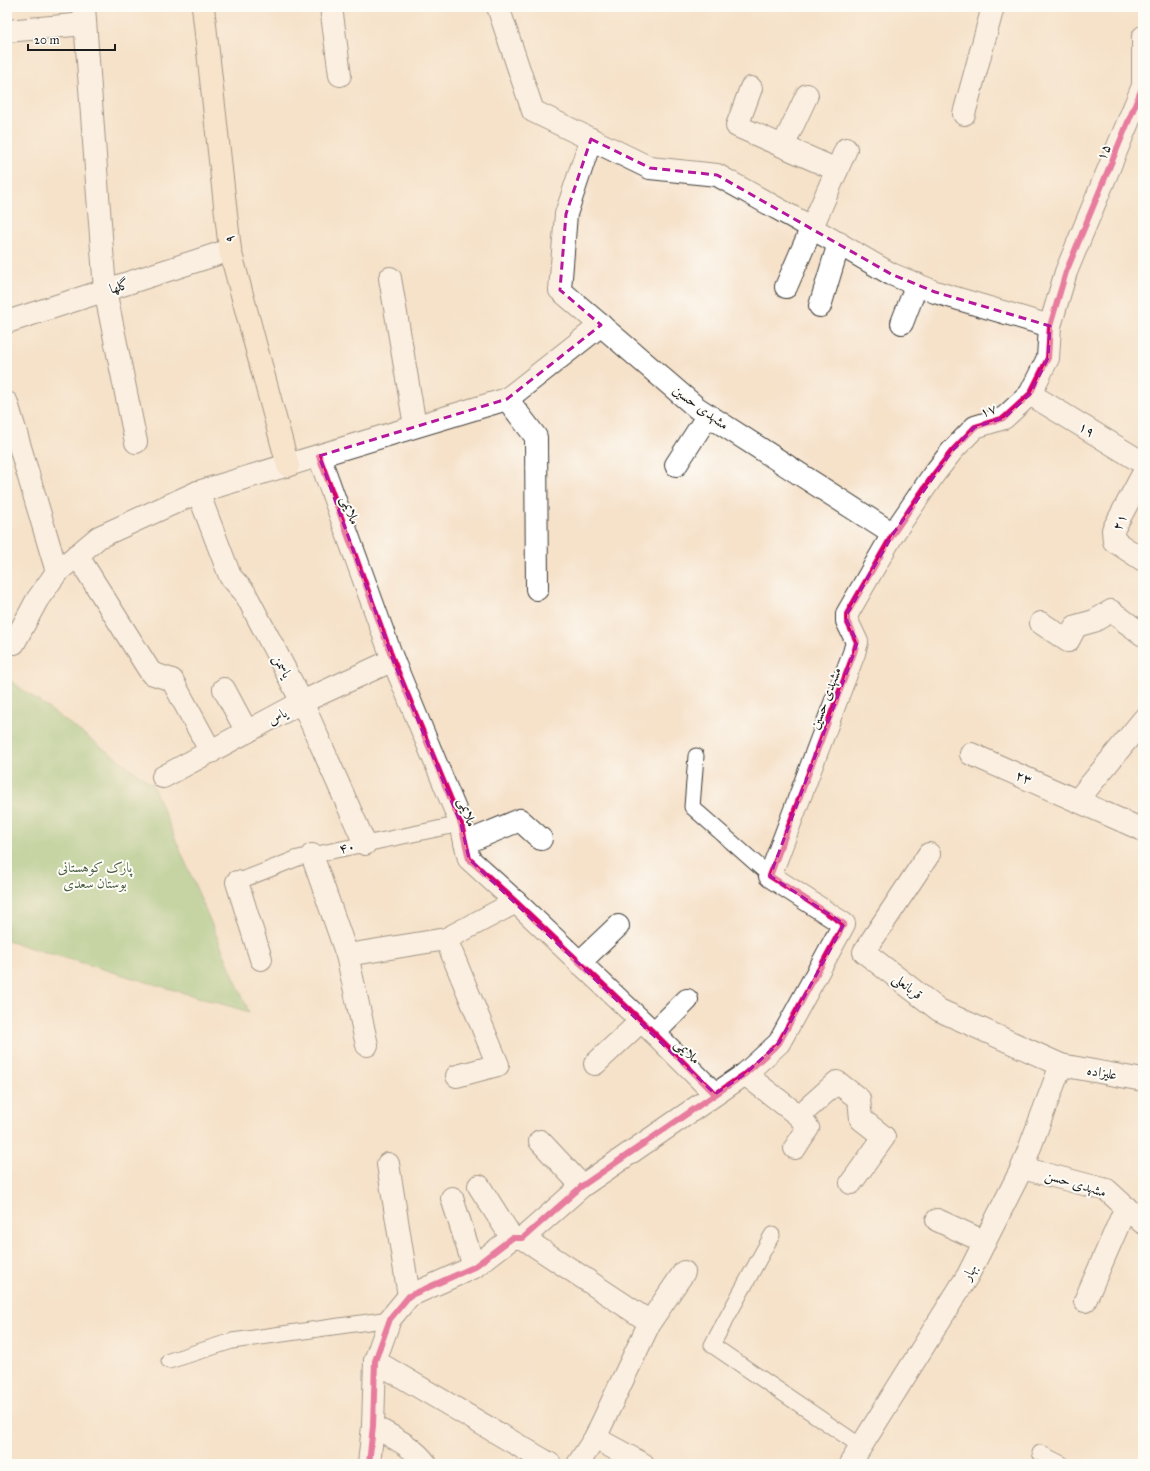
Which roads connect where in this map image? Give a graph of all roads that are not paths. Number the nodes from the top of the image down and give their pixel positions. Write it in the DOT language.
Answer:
graph roads {
  1 [pos="203,7"];
  2 [pos="331,7"];
  3 [pos="498,7"];
  4 [pos="993,7"];
  5 [pos="85,16"];
  6 [pos="7,31"];
  7 [pos="1143,37"];
  8 [pos="340,75"];
  9 [pos="751,88"];
  10 [pos="807,95"];
  11 [pos="964,114"];
  12 [pos="590,139"];
  13 [pos="783,146"];
  14 [pos="846,149"];
  15 [pos="836,170"];
  16 [pos="812,228"];
  17 [pos="839,243"];
  18 [pos="230,250"];
  19 [pos="1066,272"];
  20 [pos="390,278"];
  21 [pos="917,284"];
  22 [pos="786,287"];
  23 [pos="105,290"];
  24 [pos="820,306"];
  25 [pos="7,322"];
  26 [pos="902,324"];
  27 [pos="602,326"];
  28 [pos="1050,326"];
  29 [pos="1030,394"];
  30 [pos="507,399"];
  31 [pos="7,403"];
  32 [pos="708,415"];
  33 [pos="415,426"];
  34 [pos="136,442"];
  35 [pos="319,456"];
  36 [pos="1143,463"];
  37 [pos="676,465"];
  38 [pos="288,466"];
  39 [pos="1143,474"];
  40 [pos="198,492"];
  41 [pos="893,534"];
  42 [pos="77,555"];
  43 [pos="1143,560"];
  44 [pos="57,572"];
  45 [pos="537,589"];
  46 [pos="1041,623"];
  47 [pos="1143,635"];
  48 [pos="14,644"];
  49 [pos="393,660"];
  50 [pos="224,689"];
  51 [pos="302,702"];
  52 [pos="1143,720"];
  53 [pos="247,732"];
  54 [pos="211,752"];
  55 [pos="970,754"];
  56 [pos="696,756"];
  57 [pos="163,777"];
  58 [pos="1077,801"];
  59 [pos="1143,830"];
  60 [pos="463,834"];
  61 [pos="541,839"];
  62 [pos="365,844"];
  63 [pos="929,854"];
  64 [pos="312,855"];
  65 [pos="770,876"];
  66 [pos="237,882"];
  67 [pos="516,902"];
  68 [pos="618,926"];
  69 [pos="446,939"];
  70 [pos="347,954"];
  71 [pos="261,959"];
  72 [pos="579,963"];
  73 [pos="687,1000"];
  74 [pos="647,1027"];
  75 [pos="367,1045"];
  76 [pos="595,1064"];
  77 [pos="1061,1065"];
  78 [pos="745,1074"];
  79 [pos="457,1076"];
  80 [pos="1143,1080"];
  81 [pos="715,1094"];
  82 [pos="799,1116"];
  83 [pos="540,1141"];
  84 [pos="795,1148"];
  85 [pos="388,1164"];
  86 [pos="1022,1168"];
  87 [pos="851,1183"];
  88 [pos="479,1186"];
  89 [pos="582,1186"];
  90 [pos="452,1198"];
  91 [pos="1126,1207"];
  92 [pos="937,1220"];
  93 [pos="1143,1223"];
  94 [pos="772,1235"];
  95 [pos="518,1238"];
  96 [pos="985,1242"];
  97 [pos="474,1267"];
  98 [pos="684,1272"];
  99 [pos="409,1296"];
  100 [pos="1085,1301"];
  101 [pos="390,1319"];
  102 [pos="650,1322"];
  103 [pos="169,1361"];
  104 [pos="375,1361"];
  105 [pos="373,1426"];
  106 [pos="595,1438"];
  107 [pos="1040,1453"];
  108 [pos="856,1456"];
  109 [pos="369,1464"];
  110 [pos="426,1464"];
  111 [pos="550,1464"];
  112 [pos="578,1464"];
  113 [pos="643,1464"];
  114 [pos="1062,1464"];
  1 -- 18 [label="street, ۹"];
  2 -- 8 [label="street"];
  3 -- 12 [label="street"];
  4 -- 11 [label="street"];
  5 -- 6 [label="street"];
  5 -- 23 [label="street"];
  7 -- 19 [label="street, ۱۵"];
  9 -- 13 [label="street"];
  10 -- 13 [label="street"];
  12 -- 16 [label="street"];
  12 -- 27 [label="street, مشهدی حسین"];
  13 -- 15 [label="street"];
  14 -- 15 [label="street"];
  15 -- 16 [label="street"];
  16 -- 17 [label="street"];
  16 -- 22 [label="street"];
  17 -- 21 [label="street"];
  17 -- 24 [label="street"];
  18 -- 23 [label="street, گلها"];
  18 -- 38 [label="street, ۹"];
  19 -- 28 [label="street, ۱۷"];
  20 -- 33 [label="street"];
  21 -- 26 [label="street"];
  21 -- 28 [label="street"];
  23 -- 25 [label="street, گلها"];
  23 -- 34 [label="street"];
  27 -- 30 [label="street"];
  27 -- 32 [label="street, مشهدی حسین"];
  28 -- 29 [label="street, ۱۷"];
  29 -- 36 [label="street, ۱۹"];
  29 -- 41 [label="street, ۱۷"];
  30 -- 33 [label="street"];
  30 -- 45 [label="street"];
  31 -- 44 [label="street"];
  32 -- 37 [label="street"];
  32 -- 41 [label="street, مشهدی حسین"];
  33 -- 35 [label="street"];
  35 -- 38 [label="street"];
  35 -- 49 [label="street, ملایمی"];
  38 -- 40 [label="street"];
  39 -- 43 [label="street, ۲۱"];
  40 -- 42 [label="street"];
  40 -- 51 [label="street, یاسمن"];
  41 -- 65 [label="street, مشهدی حسین"];
  42 -- 44 [label="street"];
  42 -- 54 [label="street"];
  44 -- 48 [label="street"];
  46 -- 47 [label="street"];
  49 -- 51 [label="street, یاس"];
  49 -- 60 [label="street, ملایمی"];
  50 -- 53 [label="street"];
  51 -- 53 [label="street, یاس"];
  51 -- 62 [label="street, یاسمن"];
  52 -- 58 [label="street"];
  53 -- 54 [label="street, یاس"];
  54 -- 57 [label="street, یاس"];
  55 -- 58 [label="street, ۲۳"];
  56 -- 65 [label="lane"];
  58 -- 59 [label="street, ۲۳"];
  60 -- 61 [label="street"];
  60 -- 62 [label="lane, ۴۰"];
  60 -- 67 [label="street, ملایمی"];
  62 -- 64 [label="lane, ۴۰"];
  63 -- 77 [label="street, قربانعلی"];
  64 -- 66 [label="lane, ۴۰"];
  64 -- 70 [label="street"];
  65 -- 78 [label="street"];
  66 -- 71 [label="street"];
  67 -- 69 [label="street"];
  67 -- 72 [label="street, ملایمی"];
  68 -- 72 [label="street"];
  69 -- 70 [label="street"];
  69 -- 79 [label="street"];
  70 -- 75 [label="street"];
  72 -- 74 [label="street, ملایمی"];
  73 -- 74 [label="street"];
  74 -- 76 [label="street"];
  74 -- 81 [label="street, ملایمی"];
  77 -- 80 [label="street, علیزاده"];
  77 -- 86 [label="street, بهار"];
  78 -- 81 [label="street"];
  78 -- 82 [label="street"];
  81 -- 89 [label="street"];
  82 -- 84 [label="street"];
  82 -- 87 [label="street"];
  83 -- 89 [label="street"];
  85 -- 99 [label="street"];
  86 -- 91 [label="street, مشهدی حسن"];
  86 -- 96 [label="street, بهار"];
  88 -- 95 [label="street"];
  89 -- 95 [label="street"];
  90 -- 97 [label="street"];
  91 -- 93 [label="street, مشهدی حسن"];
  91 -- 100 [label="street"];
  92 -- 96 [label="street"];
  94 -- 108 [label="lane"];
  95 -- 97 [label="street"];
  95 -- 102 [label="street"];
  96 -- 108 [label="street, بهار"];
  97 -- 99 [label="street"];
  98 -- 102 [label="street"];
  99 -- 101 [label="street"];
  101 -- 103 [label="lane"];
  101 -- 104 [label="street"];
  102 -- 106 [label="street"];
  104 -- 105 [label="street"];
  104 -- 111 [label="street"];
  105 -- 109 [label="street"];
  105 -- 110 [label="street"];
  106 -- 112 [label="street"];
  106 -- 113 [label="street"];
  107 -- 114 [label="lane"];
}
